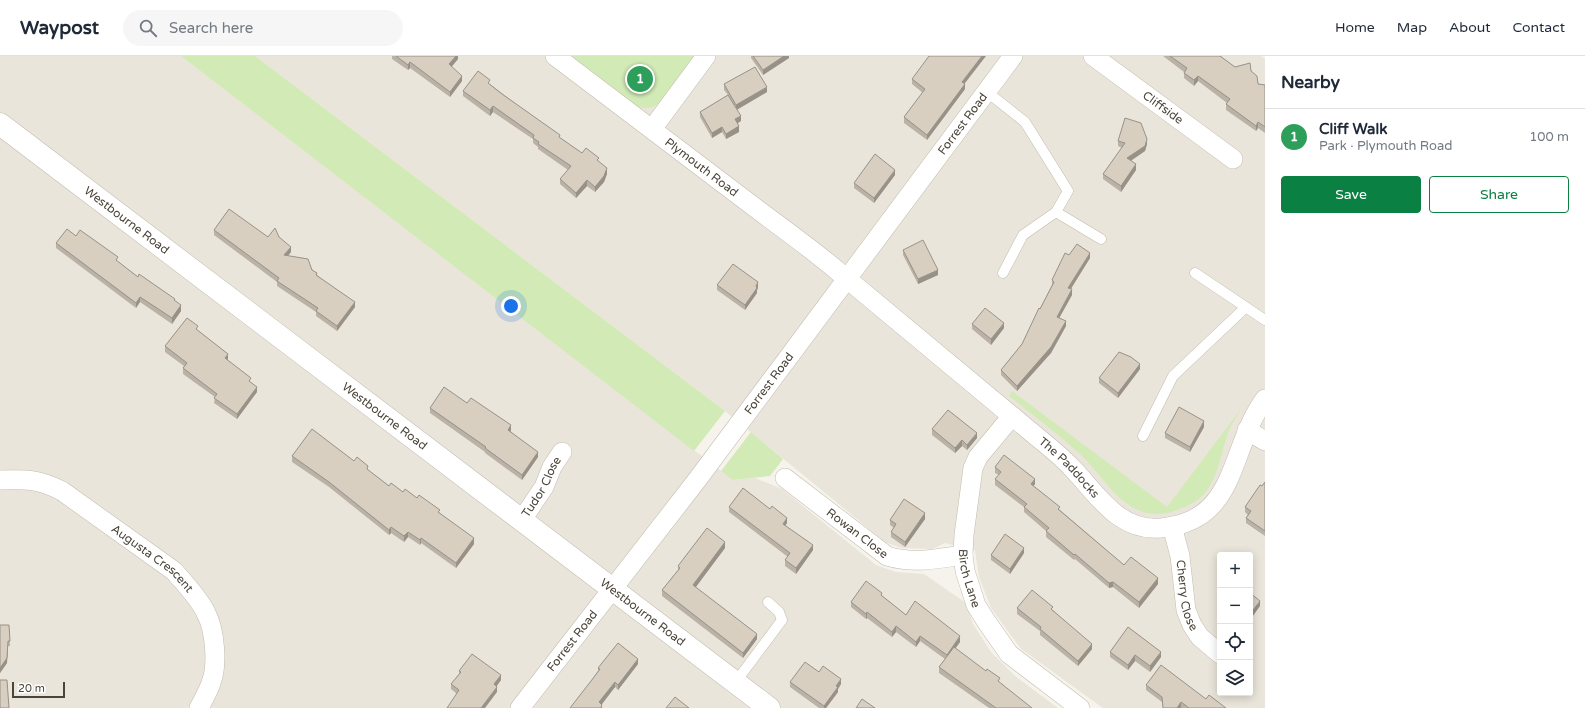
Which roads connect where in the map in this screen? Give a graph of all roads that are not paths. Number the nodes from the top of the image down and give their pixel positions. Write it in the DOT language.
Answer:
graph roads {
  1 [pos="555,56"];
  2 [pos="706,56"];
  3 [pos="1013,56"];
  4 [pos="1093,56"];
  5 [pos="986,92"];
  6 [pos="0,124"];
  7 [pos="652,129"];
  8 [pos="1233,158"];
  9 [pos="1056,212"];
  10 [pos="1101,239"];
  11 [pos="1003,273"];
  12 [pos="1195,273"];
  13 [pos="848,279"];
  14 [pos="1246,307"];
  15 [pos="1265,320"];
  16 [pos="1265,399"];
  17 [pos="1012,416"];
  18 [pos="1247,430"];
  19 [pos="1143,436"];
  20 [pos="1265,440"];
  21 [pos="562,452"];
  22 [pos="785,478"];
  23 [pos="0,480"];
  24 [pos="521,521"];
  25 [pos="1172,526"];
  26 [pos="963,555"];
  27 [pos="612,590"];
  28 [pos="768,602"];
  29 [pos="1217,651"];
  30 [pos="735,683"];
  31 [pos="199,708"];
  32 [pos="520,708"];
  33 [pos="769,708"];
  34 [pos="1080,708"];
  1 -- 7 [label="street, Plymouth Road"];
  2 -- 7 [label="street"];
  3 -- 5 [label="street, Forrest Road"];
  4 -- 8 [label="street, Cliffside"];
  5 -- 9 [label="lane"];
  5 -- 13 [label="street, Forrest Road"];
  6 -- 24 [label="street, Westbourne Road"];
  7 -- 13 [label="street, Plymouth Road"];
  9 -- 10 [label="lane"];
  9 -- 11 [label="lane"];
  12 -- 14 [label="lane"];
  13 -- 17 [label="street, The Paddocks"];
  13 -- 27 [label="street, Forrest Road"];
  14 -- 15 [label="lane"];
  14 -- 19 [label="lane"];
  16 -- 18 [label="street, The Paddocks"];
  17 -- 25 [label="street, The Paddocks"];
  17 -- 26 [label="street, Birch Lane"];
  18 -- 20 [label="street"];
  18 -- 25 [label="street, The Paddocks"];
  21 -- 24 [label="street, Tudor Close"];
  22 -- 26 [label="street, Rowan Close"];
  23 -- 31 [label="street, Augusta Crescent"];
  24 -- 27 [label="street, Westbourne Road"];
  25 -- 29 [label="street, Cherry Close"];
  26 -- 34 [label="street, Birch Lane"];
  27 -- 30 [label="street, Westbourne Road"];
  27 -- 32 [label="street, Forrest Road"];
  28 -- 30 [label="lane"];
  30 -- 33 [label="street, Westbourne Road"];
}
